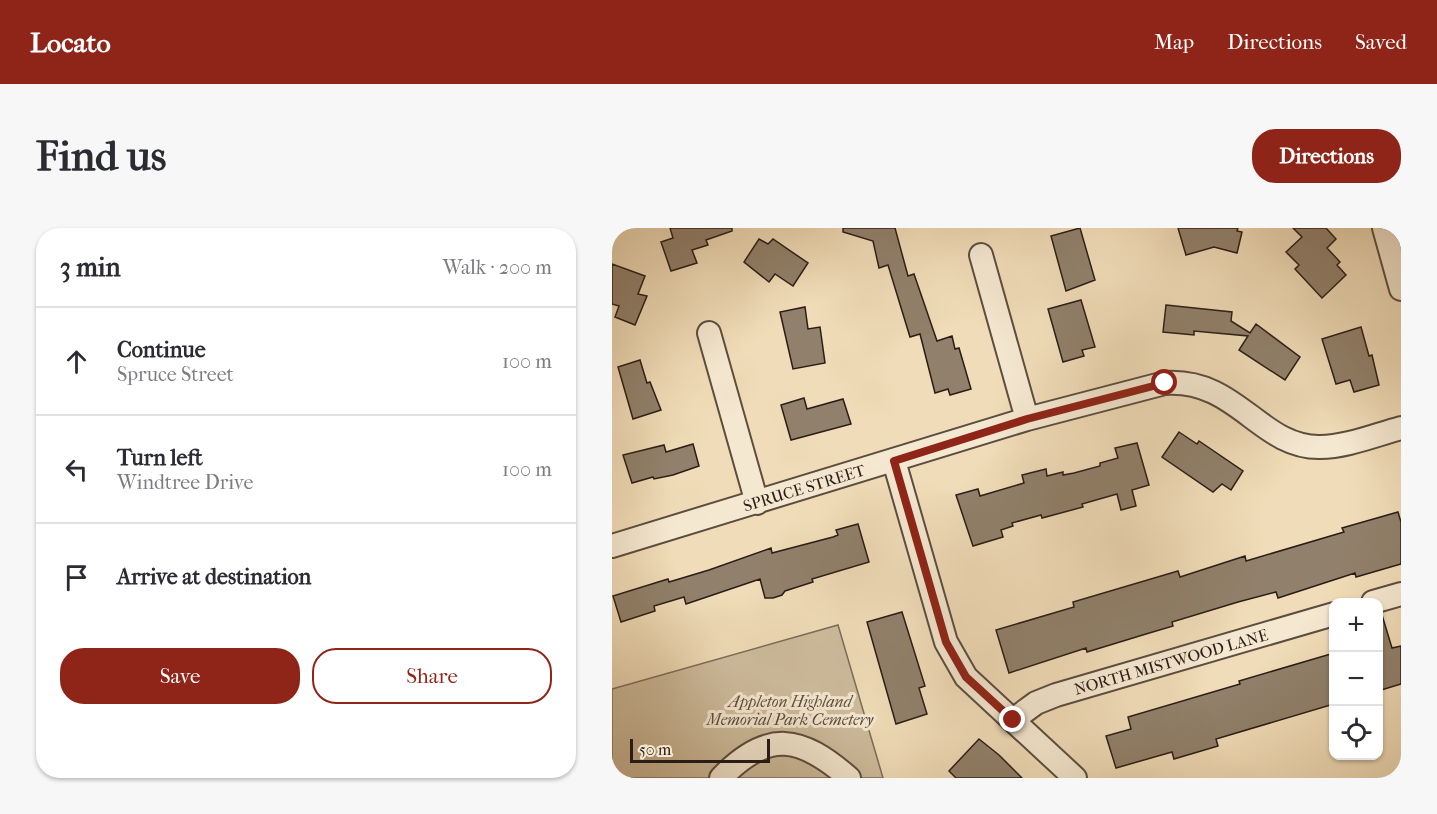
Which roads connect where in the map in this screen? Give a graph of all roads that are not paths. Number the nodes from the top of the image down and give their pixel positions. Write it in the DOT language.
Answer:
graph roads {
  1 [pos="1384,228"];
  2 [pos="981,255"];
  3 [pos="1401,289"];
  4 [pos="709,333"];
  5 [pos="1027,419"];
  6 [pos="1401,428"];
  7 [pos="894,461"];
  8 [pos="757,503"];
  9 [pos="612,546"];
  10 [pos="1401,594"];
  11 [pos="1383,600"];
  12 [pos="1329,615"];
  13 [pos="1013,720"];
  14 [pos="721,778"];
  15 [pos="848,778"];
  16 [pos="1075,778"];
  1 -- 3 [label="street"];
  2 -- 5 [label="street"];
  4 -- 8 [label="street"];
  5 -- 6 [label="street, SPRUCE STREET"];
  5 -- 7 [label="street, SPRUCE STREET"];
  7 -- 8 [label="street, SPRUCE STREET"];
  7 -- 13 [label="street"];
  8 -- 9 [label="street, SPRUCE STREET"];
  10 -- 11 [label="street"];
  12 -- 13 [label="street, NORTH MISTWOOD LANE"];
  13 -- 16 [label="street"];
  14 -- 15 [label="street"];
}
